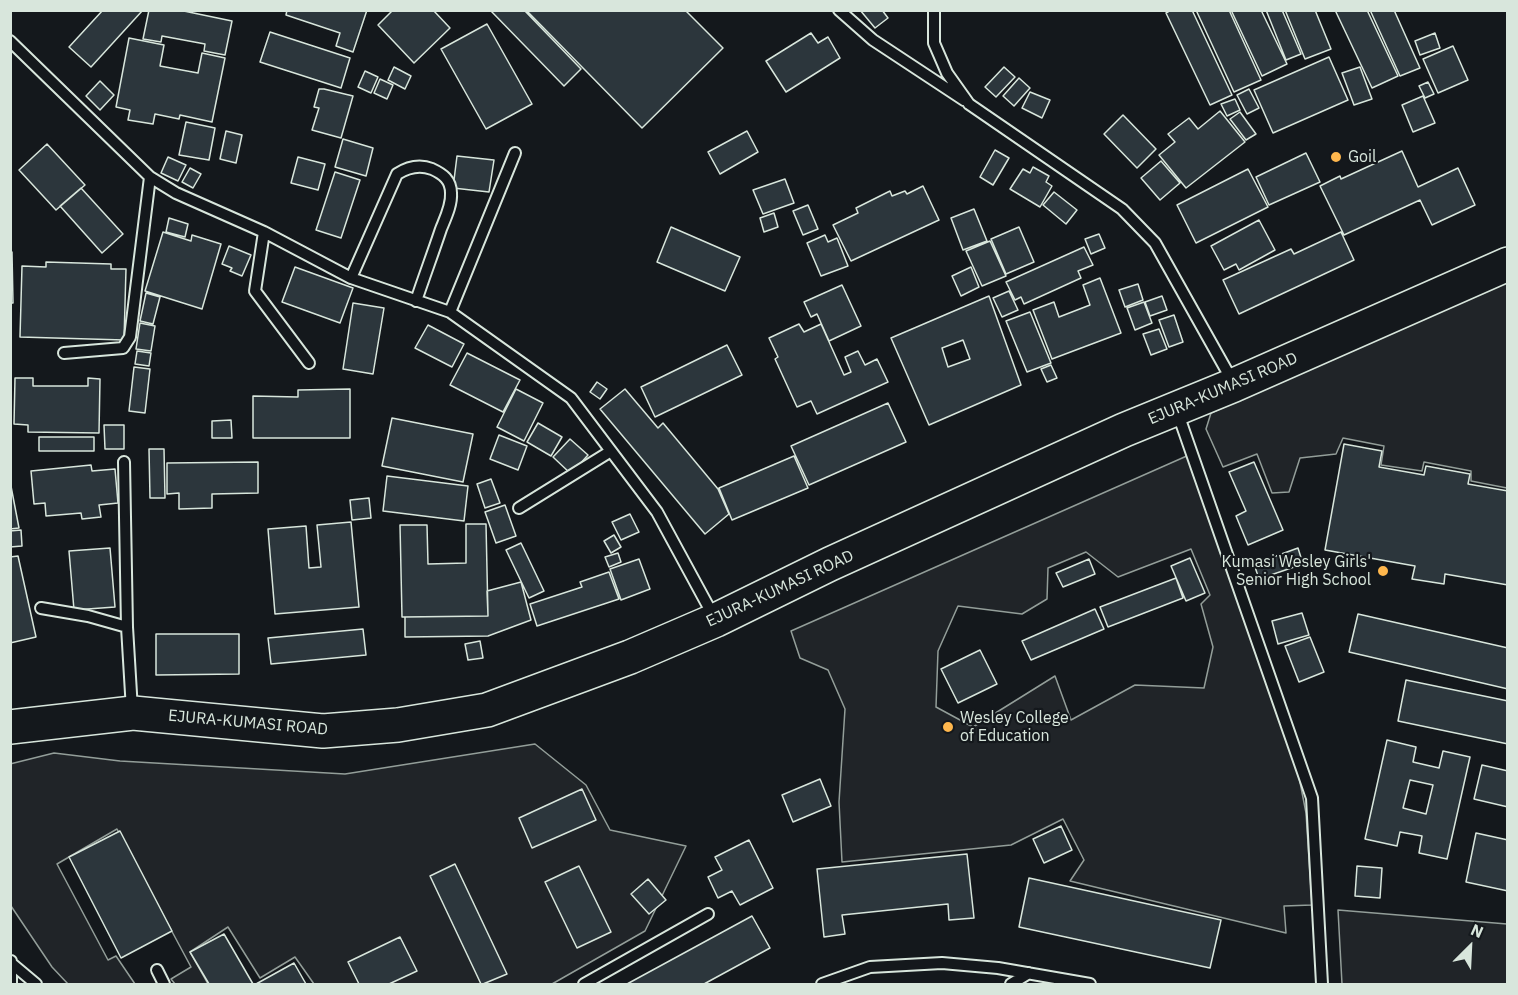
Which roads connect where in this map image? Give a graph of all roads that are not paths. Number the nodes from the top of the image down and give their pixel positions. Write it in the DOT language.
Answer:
graph roads {
  1 [pos="839,10"];
  2 [pos="934,10"];
  3 [pos="10,41"];
  4 [pos="969,104"];
  5 [pos="515,153"];
  6 [pos="150,177"];
  7 [pos="264,232"];
  8 [pos="1508,264"];
  9 [pos="351,278"];
  10 [pos="416,300"];
  11 [pos="450,312"];
  12 [pos="64,353"];
  13 [pos="309,363"];
  14 [pos="1234,385"];
  15 [pos="1177,410"];
  16 [pos="611,452"];
  17 [pos="124,462"];
  18 [pos="519,508"];
  19 [pos="41,608"];
  20 [pos="716,620"];
  21 [pos="127,627"];
  22 [pos="133,713"];
  23 [pos="10,727"];
  24 [pos="708,914"];
  25 [pos="11,962"];
  26 [pos="157,970"];
  27 [pos="1029,973"];
  28 [pos="11,984"];
  29 [pos="36,984"];
  30 [pos="164,984"];
  31 [pos="584,984"];
  32 [pos="822,984"];
  33 [pos="1011,984"];
  34 [pos="1090,984"];
  35 [pos="1322,984"];
  1 -- 4 [label="lane"];
  2 -- 4 [label="lane"];
  3 -- 6 [label="lane"];
  4 -- 14 [label="lane"];
  5 -- 11 [label="lane"];
  6 -- 7 [label="lane"];
  6 -- 12 [label="lane"];
  7 -- 9 [label="lane"];
  7 -- 13 [label="lane"];
  8 -- 14 [label="main road, EJURA-KUMASI ROAD"];
  9 -- 10 [label="lane"];
  9 -- 10 [label="lane"];
  10 -- 11 [label="lane"];
  11 -- 16 [label="lane"];
  14 -- 15 [label="main road, EJURA-KUMASI ROAD"];
  15 -- 20 [label="main road, EJURA-KUMASI ROAD"];
  15 -- 35 [label="lane"];
  16 -- 18 [label="lane"];
  16 -- 20 [label="lane"];
  17 -- 21 [label="lane"];
  19 -- 21 [label="lane"];
  20 -- 22 [label="main road, EJURA-KUMASI ROAD"];
  21 -- 22 [label="lane"];
  22 -- 23 [label="main road, EJURA-KUMASI ROAD"];
  24 -- 31 [label="lane"];
  25 -- 28 [label="lane"];
  25 -- 29 [label="lane"];
  26 -- 30 [label="lane"];
  27 -- 32 [label="lane"];
  27 -- 33 [label="lane"];
  27 -- 34 [label="lane"];
}
